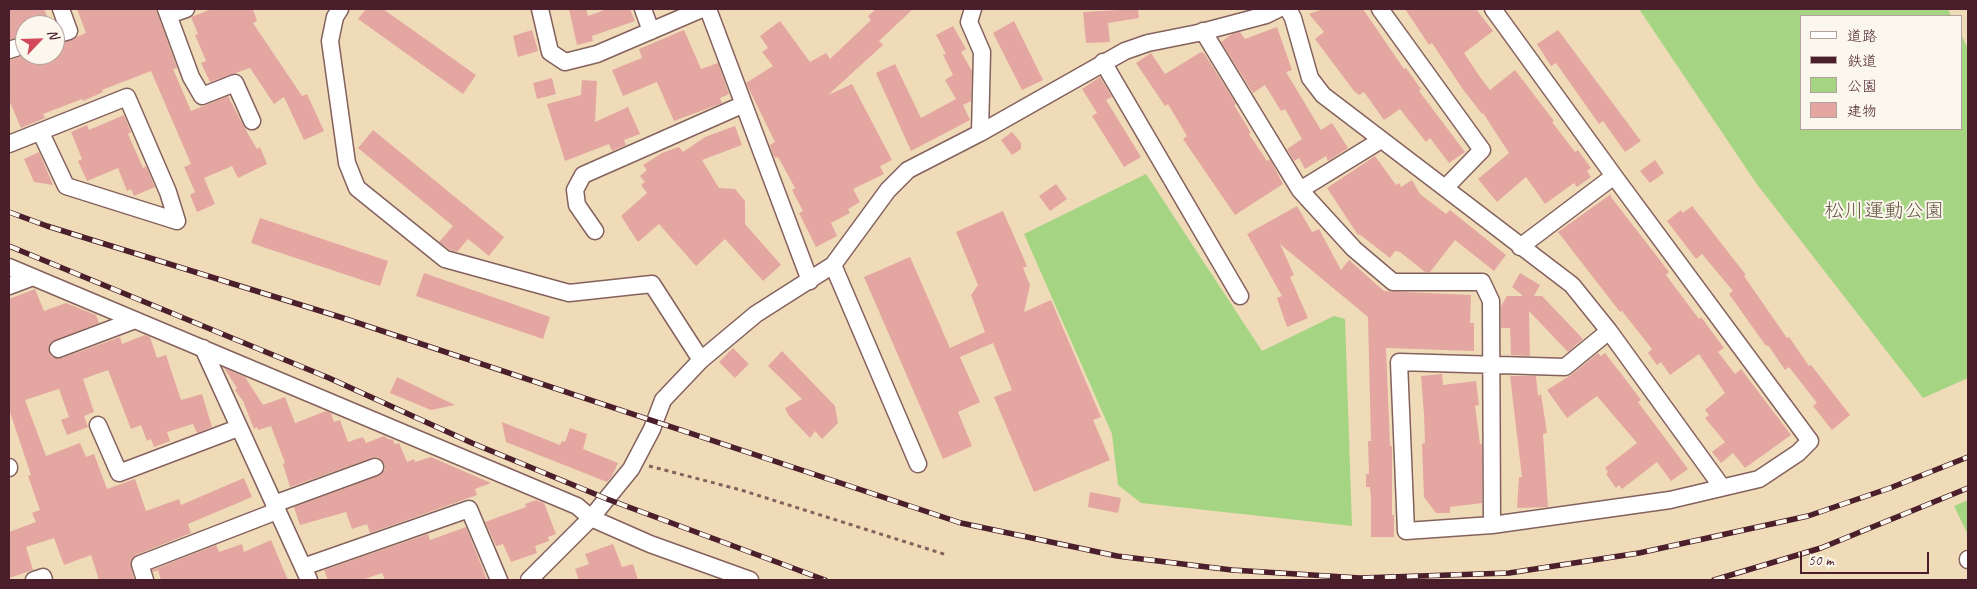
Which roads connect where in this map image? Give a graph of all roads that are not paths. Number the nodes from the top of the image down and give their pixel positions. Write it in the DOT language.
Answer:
graph roads {
  1 [pos="186,9"];
  2 [pos="340,9"];
  3 [pos="540,9"];
  4 [pos="643,9"];
  5 [pos="702,9"];
  6 [pos="708,9"];
  7 [pos="973,9"];
  8 [pos="1278,9"];
  9 [pos="1288,9"];
  10 [pos="1380,9"];
  11 [pos="1493,9"];
  12 [pos="168,12"];
  13 [pos="65,20"];
  14 [pos="650,31"];
  15 [pos="1203,31"];
  16 [pos="65,32"];
  17 [pos="1103,62"];
  18 [pos="742,105"];
  19 [pos="252,121"];
  20 [pos="40,132"];
  21 [pos="980,133"];
  22 [pos="1382,140"];
  23 [pos="9,144"];
  24 [pos="1614,176"];
  25 [pos="1446,187"];
  26 [pos="1300,190"];
  27 [pos="595,231"];
  28 [pos="1520,247"];
  29 [pos="833,265"];
  30 [pos="9,267"];
  31 [pos="33,277"];
  32 [pos="810,281"];
  33 [pos="9,286"];
  34 [pos="1240,296"];
  35 [pos="135,320"];
  36 [pos="1609,331"];
  37 [pos="203,348"];
  38 [pos="58,349"];
  39 [pos="701,360"];
  40 [pos="1490,366"];
  41 [pos="98,425"];
  42 [pos="238,428"];
  43 [pos="918,464"];
  44 [pos="375,467"];
  45 [pos="1722,487"];
  46 [pos="275,507"];
  47 [pos="591,518"];
  48 [pos="1492,525"];
  49 [pos="306,574"];
  50 [pos="720,575"];
  51 [pos="535,578"];
  52 [pos="34,580"];
  53 [pos="44,580"];
  54 [pos="145,580"];
  55 [pos="499,580"];
  56 [pos="750,580"];
  1 -- 12 [label="street"];
  2 -- 39 [label="street"];
  3 -- 14 [label="street"];
  4 -- 14 [label="street"];
  5 -- 14 [label="street"];
  6 -- 18 [label="street"];
  7 -- 21 [label="street"];
  8 -- 15 [label="street"];
  9 -- 22 [label="street"];
  10 -- 25 [label="street"];
  11 -- 24 [label="street"];
  12 -- 19 [label="street"];
  13 -- 16 [label="street"];
  15 -- 17 [label="street"];
  15 -- 26 [label="street"];
  17 -- 21 [label="street"];
  17 -- 34 [label="street"];
  18 -- 27 [label="street"];
  18 -- 32 [label="street"];
  20 -- 20 [label="street"];
  20 -- 23 [label="street"];
  21 -- 29 [label="street"];
  22 -- 25 [label="street"];
  22 -- 26 [label="street"];
  24 -- 28 [label="street"];
  24 -- 45 [label="street"];
  25 -- 28 [label="street"];
  26 -- 40 [label="street"];
  28 -- 36 [label="street"];
  29 -- 32 [label="street"];
  29 -- 43 [label="street"];
  30 -- 31 [label="street"];
  31 -- 33 [label="street"];
  31 -- 35 [label="street"];
  32 -- 39 [label="street"];
  35 -- 37 [label="street"];
  35 -- 38 [label="street"];
  36 -- 40 [label="street"];
  36 -- 45 [label="street"];
  37 -- 42 [label="street"];
  37 -- 47 [label="street"];
  39 -- 47 [label="street"];
  40 -- 48 [label="street"];
  40 -- 48 [label="street"];
  41 -- 42 [label="street"];
  42 -- 46 [label="street"];
  44 -- 46 [label="street"];
  45 -- 48 [label="street"];
  46 -- 49 [label="street"];
  46 -- 54 [label="street"];
  47 -- 50 [label="street"];
  47 -- 51 [label="street"];
  49 -- 55 [label="street"];
  50 -- 56 [label="street"];
  52 -- 53 [label="street"];
}
